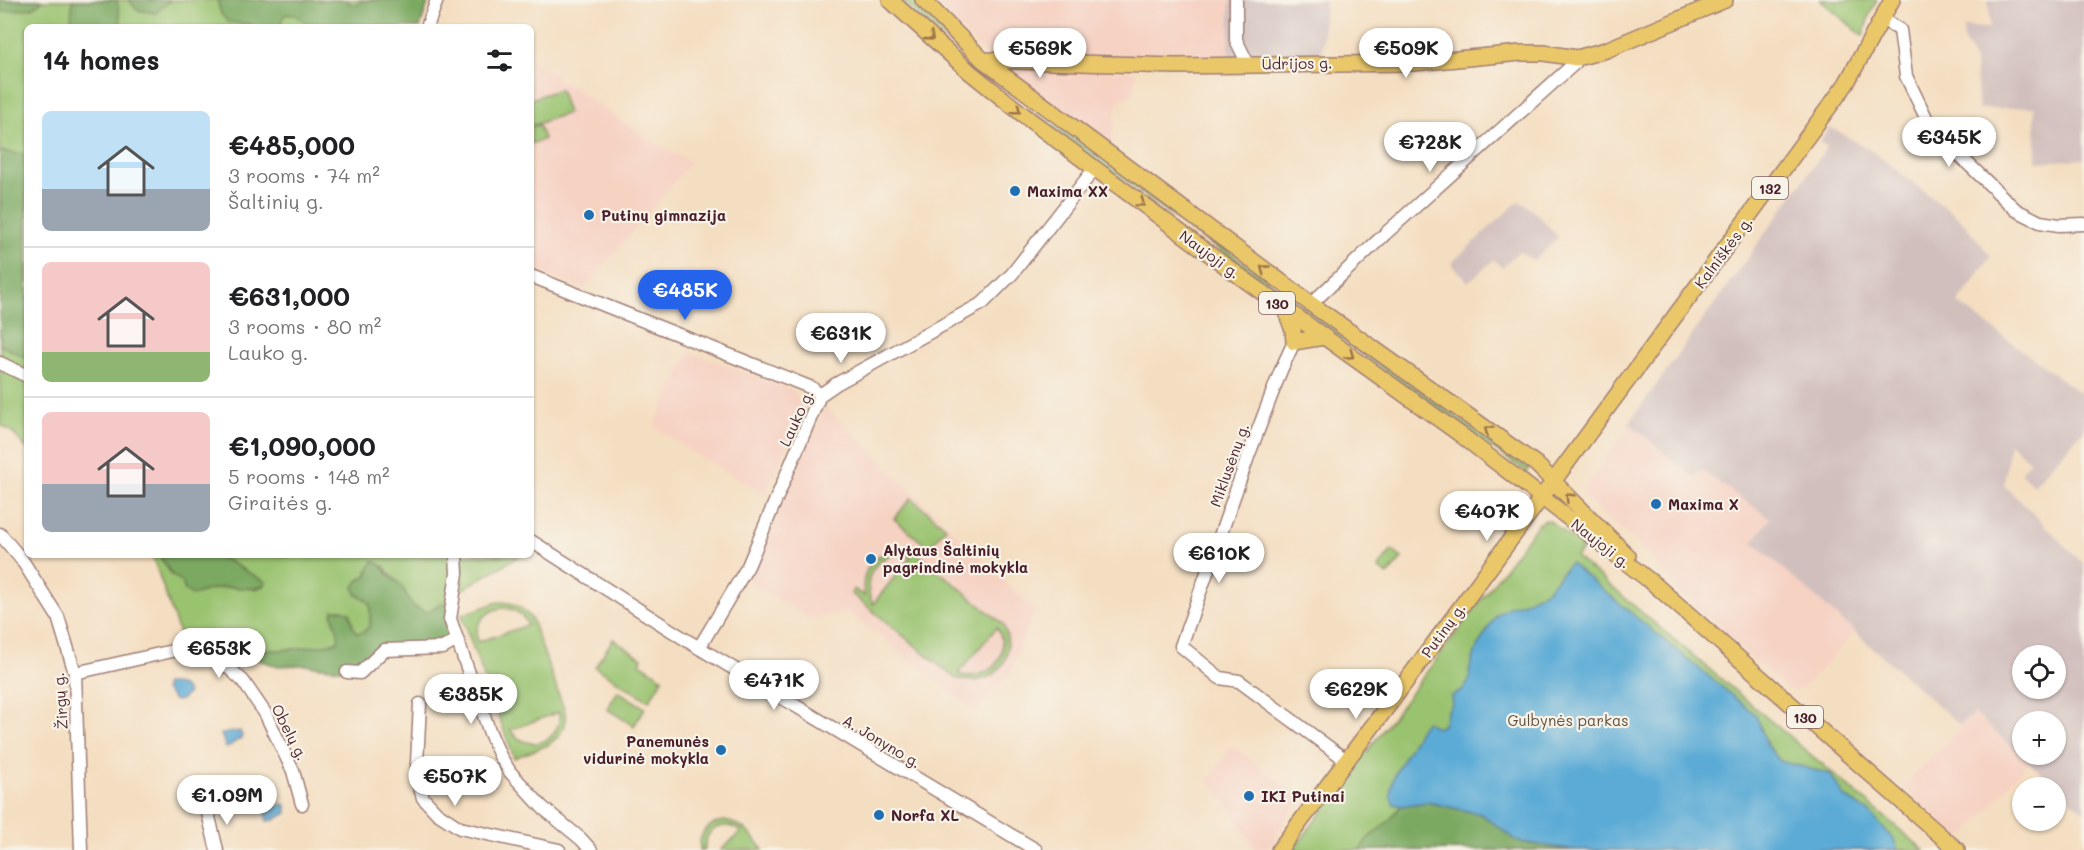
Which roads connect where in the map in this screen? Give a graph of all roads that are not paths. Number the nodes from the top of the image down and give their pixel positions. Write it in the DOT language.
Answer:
graph roads {
  1 [pos="436,0"];
  2 [pos="890,0"];
  3 [pos="923,0"];
  4 [pos="1236,0"];
  5 [pos="1725,0"];
  6 [pos="1892,0"];
  7 [pos="1882,19"];
  8 [pos="428,24"];
  9 [pos="1577,58"];
  10 [pos="983,60"];
  11 [pos="1248,64"];
  12 [pos="971,73"];
  13 [pos="1095,168"];
  14 [pos="2084,224"];
  15 [pos="534,277"];
  16 [pos="1311,304"];
  17 [pos="1285,309"];
  18 [pos="1324,337"];
  19 [pos="1294,342"];
  20 [pos="0,363"];
  21 [pos="24,375"];
  22 [pos="820,395"];
  23 [pos="1553,481"];
  24 [pos="1542,496"];
  25 [pos="0,534"];
  26 [pos="534,543"];
  27 [pos="456,558"];
  28 [pos="1654,584"];
  29 [pos="457,640"];
  30 [pos="699,648"];
  31 [pos="347,672"];
  32 [pos="75,673"];
  33 [pos="420,704"];
  34 [pos="1346,760"];
  35 [pos="302,804"];
  36 [pos="207,809"];
  37 [pos="570,831"];
  38 [pos="81,850"];
  39 [pos="217,850"];
  40 [pos="559,850"];
  41 [pos="564,850"];
  42 [pos="591,850"];
  43 [pos="1036,850"];
  44 [pos="1279,850"];
  45 [pos="1957,850"];
  1 -- 8 [label="street"];
  2 -- 12 [label="main road, Naujoji g. / 130, one-way"];
  3 -- 10 [label="main road, Naujoji g. / 130"];
  4 -- 11 [label="street"];
  5 -- 9 [label="main road, Ūdrijos g."];
  6 -- 7 [label="main road, Kalniškės g. / 132"];
  7 -- 14 [label="street"];
  7 -- 23 [label="main road, Kalniškės g. / 132"];
  9 -- 11 [label="main road, Ūdrijos g."];
  9 -- 16 [label="street"];
  10 -- 11 [label="main road, Ūdrijos g."];
  10 -- 12 [label="main road"];
  16 -- 10 [label="main road, Naujoji g. / 130, one-way"];
  12 -- 13 [label="main road, Naujoji g. / 130, one-way"];
  13 -- 17 [label="main road, Naujoji g. / 130, one-way"];
  13 -- 22 [label="street, Lauko g."];
  15 -- 22 [label="street"];
  23 -- 16 [label="main road, Naujoji g. / 130, one-way"];
  17 -- 18 [label="main road, Naujoji g. / 130"];
  17 -- 19 [label="main road"];
  18 -- 19 [label="main road"];
  18 -- 24 [label="main road, Naujoji g. / 130, one-way"];
  19 -- 34 [label="street, Miklusėnų g."];
  20 -- 21 [label="street"];
  22 -- 30 [label="street, Lauko g."];
  23 -- 24 [label="main road, Kalniškės g. / 132"];
  28 -- 23 [label="main road, Naujoji g., one-way"];
  24 -- 28 [label="main road, Naujoji g. / 130"];
  24 -- 34 [label="main road, Putinų g."];
  25 -- 32 [label="street, Žirgų g."];
  26 -- 30 [label="street, A. Jonyno g."];
  27 -- 29 [label="street"];
  28 -- 45 [label="main road, Naujoji g. / 130"];
  29 -- 31 [label="street"];
  29 -- 37 [label="street"];
  30 -- 43 [label="street, A. Jonyno g."];
  32 -- 35 [label="street, Obelų g."];
  32 -- 38 [label="street, Žirgų g."];
  33 -- 40 [label="street"];
  34 -- 44 [label="main road, Putinų g."];
  36 -- 39 [label="street"];
  37 -- 41 [label="street"];
  37 -- 42 [label="street"];
}
